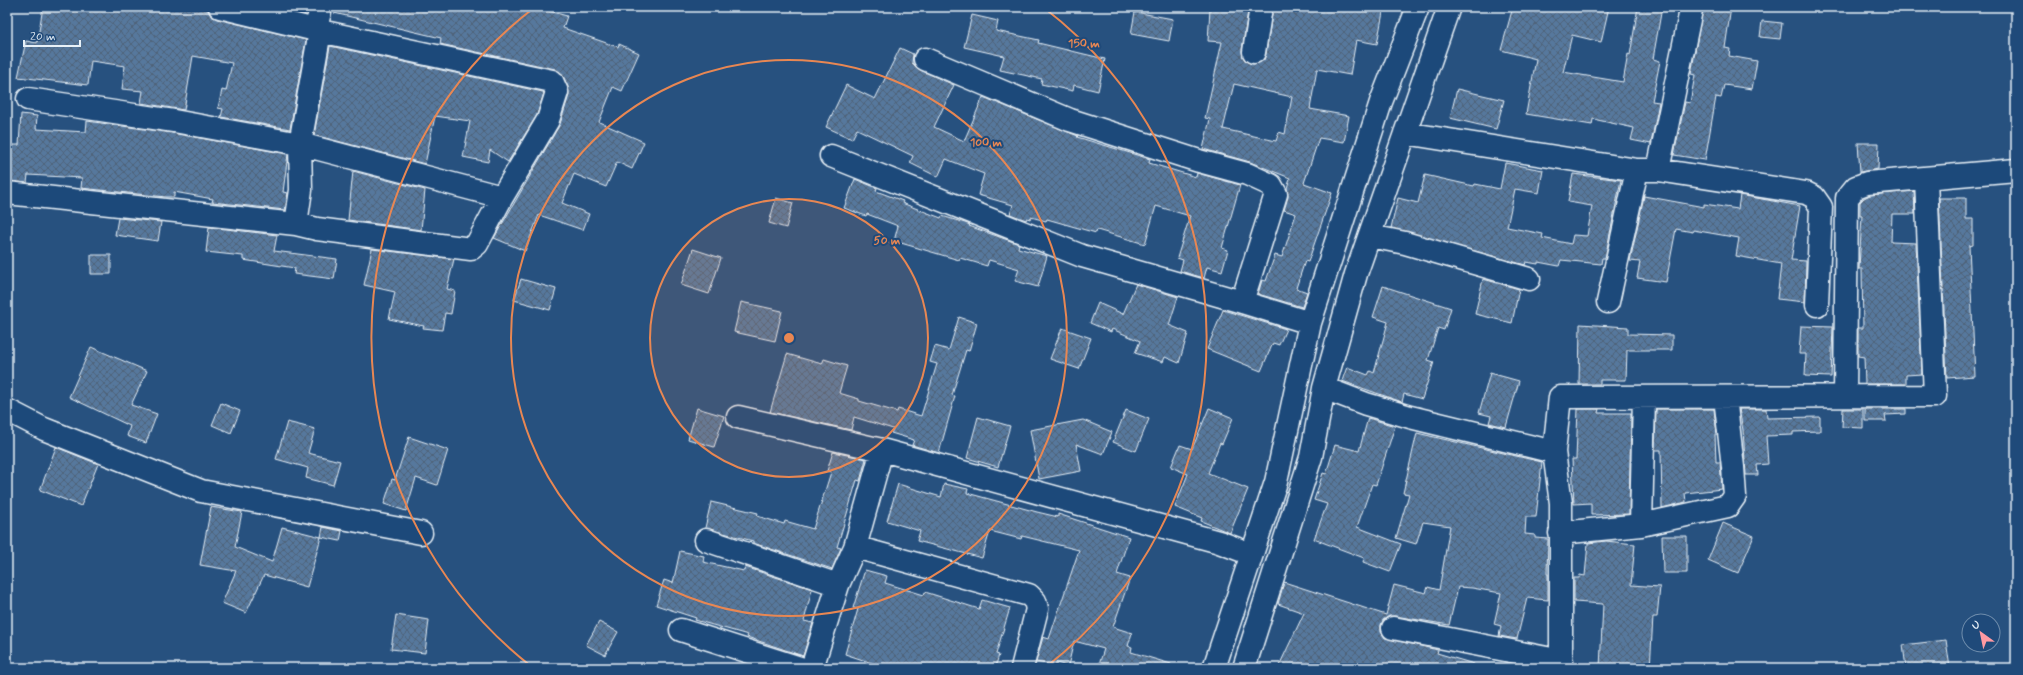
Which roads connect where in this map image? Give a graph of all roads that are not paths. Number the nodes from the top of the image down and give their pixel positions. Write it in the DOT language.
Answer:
graph roads {
  1 [pos="220,7"];
  2 [pos="321,7"];
  3 [pos="1261,7"];
  4 [pos="1418,7"];
  5 [pos="1449,7"];
  6 [pos="1691,10"];
  7 [pos="318,30"];
  8 [pos="1254,52"];
  9 [pos="926,59"];
  10 [pos="28,99"];
  11 [pos="1405,133"];
  12 [pos="300,144"];
  13 [pos="831,156"];
  14 [pos="1636,170"];
  15 [pos="1658,170"];
  16 [pos="2016,170"];
  17 [pos="1926,179"];
  18 [pos="7,192"];
  19 [pos="502,197"];
  20 [pos="296,224"];
  21 [pos="1370,236"];
  22 [pos="1529,279"];
  23 [pos="1242,302"];
  24 [pos="1608,302"];
  25 [pos="1817,305"];
  26 [pos="1310,324"];
  27 [pos="1324,388"];
  28 [pos="1845,396"];
  29 [pos="1644,397"];
  30 [pos="1725,398"];
  31 [pos="7,410"];
  32 [pos="738,417"];
  33 [pos="882,450"];
  34 [pos="1554,452"];
  35 [pos="1641,525"];
  36 [pos="1262,528"];
  37 [pos="1286,532"];
  38 [pos="421,533"];
  39 [pos="1560,533"];
  40 [pos="706,540"];
  41 [pos="855,547"];
  42 [pos="1251,554"];
  43 [pos="838,585"];
  44 [pos="1393,628"];
  45 [pos="681,630"];
  46 [pos="1562,664"];
  47 [pos="800,668"];
  48 [pos="812,668"];
  49 [pos="1022,668"];
  50 [pos="1214,668"];
  51 [pos="1244,668"];
  1 -- 7 [label="street"];
  2 -- 7 [label="street"];
  3 -- 8 [label="street"];
  4 -- 26 [label="street"];
  5 -- 11 [label="street"];
  6 -- 15 [label="street"];
  7 -- 12 [label="street"];
  7 -- 19 [label="street"];
  9 -- 23 [label="street"];
  10 -- 12 [label="street"];
  11 -- 14 [label="street"];
  11 -- 21 [label="street"];
  12 -- 19 [label="street"];
  12 -- 20 [label="street"];
  13 -- 23 [label="street"];
  14 -- 15 [label="street"];
  14 -- 24 [label="street"];
  15 -- 25 [label="street"];
  16 -- 17 [label="street"];
  17 -- 28 [label="street"];
  17 -- 28 [label="street"];
  18 -- 20 [label="street"];
  19 -- 20 [label="street"];
  21 -- 22 [label="street"];
  21 -- 27 [label="street"];
  23 -- 26 [label="street"];
  26 -- 36 [label="street"];
  27 -- 34 [label="street"];
  27 -- 37 [label="street"];
  28 -- 30 [label="street"];
  29 -- 30 [label="street"];
  29 -- 34 [label="street"];
  29 -- 35 [label="street"];
  30 -- 35 [label="street"];
  31 -- 38 [label="street"];
  32 -- 33 [label="street"];
  33 -- 41 [label="street"];
  33 -- 42 [label="street"];
  34 -- 39 [label="street"];
  35 -- 39 [label="street"];
  36 -- 37 [label="street"];
  36 -- 42 [label="street"];
  37 -- 51 [label="street"];
  39 -- 46 [label="street"];
  40 -- 43 [label="street"];
  41 -- 43 [label="street"];
  41 -- 49 [label="street"];
  42 -- 50 [label="street"];
  43 -- 48 [label="street"];
  44 -- 46 [label="street"];
  45 -- 47 [label="street"];
}
